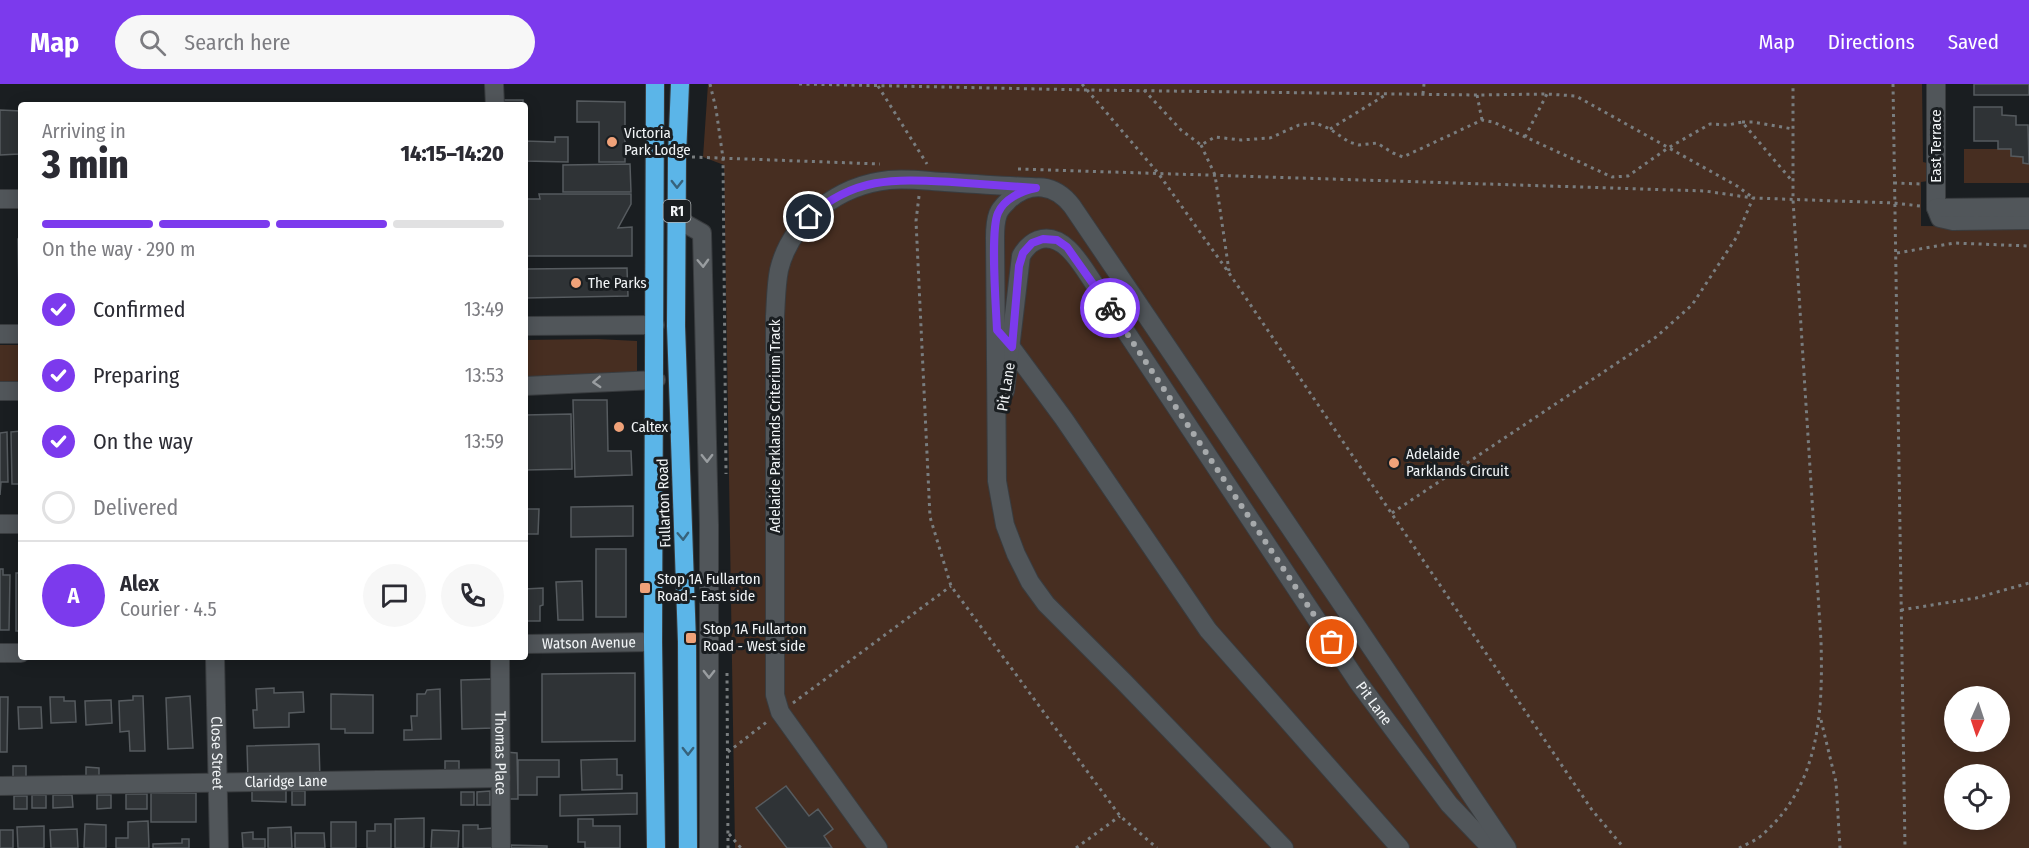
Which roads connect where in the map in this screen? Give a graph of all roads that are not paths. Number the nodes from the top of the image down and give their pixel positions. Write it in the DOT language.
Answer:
graph roads {
  1 [pos="494,84"];
  2 [pos="655,84"];
  3 [pos="680,84"];
  4 [pos="1936,84"];
  5 [pos="495,102"];
  6 [pos="1036,188"];
  7 [pos="0,199"];
  8 [pos="18,199"];
  9 [pos="2029,207"];
  10 [pos="1936,208"];
  11 [pos="676,219"];
  12 [pos="2029,220"];
  13 [pos="655,325"];
  14 [pos="528,326"];
  15 [pos="997,330"];
  16 [pos="0,334"];
  17 [pos="18,334"];
  18 [pos="1012,347"];
  19 [pos="677,372"];
  20 [pos="656,380"];
  21 [pos="528,386"];
  22 [pos="0,391"];
  23 [pos="18,391"];
  24 [pos="995,446"];
  25 [pos="0,524"];
  26 [pos="18,524"];
  27 [pos="653,642"];
  28 [pos="687,642"];
  29 [pos="528,645"];
  30 [pos="0,653"];
  31 [pos="18,653"];
  32 [pos="215,660"];
  33 [pos="500,660"];
  34 [pos="501,778"];
  35 [pos="217,783"];
  36 [pos="0,786"];
  37 [pos="219,848"];
  38 [pos="501,848"];
  39 [pos="656,848"];
  40 [pos="688,848"];
  41 [pos="709,848"];
  42 [pos="878,848"];
  43 [pos="1284,848"];
  44 [pos="1400,848"];
  45 [pos="1491,848"];
  46 [pos="1507,848"];
  1 -- 5 [label="street"];
  2 -- 13 [label="highway, Fullarton Road / R1"];
  3 -- 11 [label="highway, Fullarton Road / R1, one-way"];
  4 -- 10 [label="street, East Terrace"];
  6 -- 15 [label="street"];
  6 -- 42 [label="street, Adelaide Parklands Criterium Track"];
  6 -- 46 [label="street"];
  7 -- 8 [label="street"];
  9 -- 10 [label="street"];
  10 -- 12 [label="street"];
  11 -- 19 [label="highway, Fullarton Road / R1"];
  11 -- 41 [label="street, one-way"];
  13 -- 14 [label="street"];
  13 -- 20 [label="highway, Fullarton Road / R1"];
  15 -- 18 [label="street"];
  15 -- 24 [label="street"];
  16 -- 17 [label="street"];
  18 -- 24 [label="street, Pit Lane"];
  18 -- 44 [label="street"];
  18 -- 45 [label="street, Pit Lane"];
  19 -- 20 [label="highway"];
  19 -- 28 [label="highway, Fullarton Road / R1, one-way"];
  20 -- 21 [label="street, one-way"];
  20 -- 27 [label="highway, Fullarton Road / R1"];
  22 -- 23 [label="street"];
  24 -- 43 [label="street"];
  25 -- 26 [label="street"];
  27 -- 28 [label="highway"];
  27 -- 29 [label="street, Watson Avenue"];
  27 -- 39 [label="highway, Fullarton Road / R1"];
  28 -- 40 [label="highway, Fullarton Road / R1, one-way"];
  30 -- 31 [label="street"];
  32 -- 35 [label="street, Close Street"];
  33 -- 34 [label="street, Thomas Place"];
  34 -- 35 [label="street, Claridge Lane"];
  34 -- 38 [label="street, Thomas Place"];
  35 -- 36 [label="street, Claridge Lane"];
  35 -- 37 [label="street, Close Street"];
}
